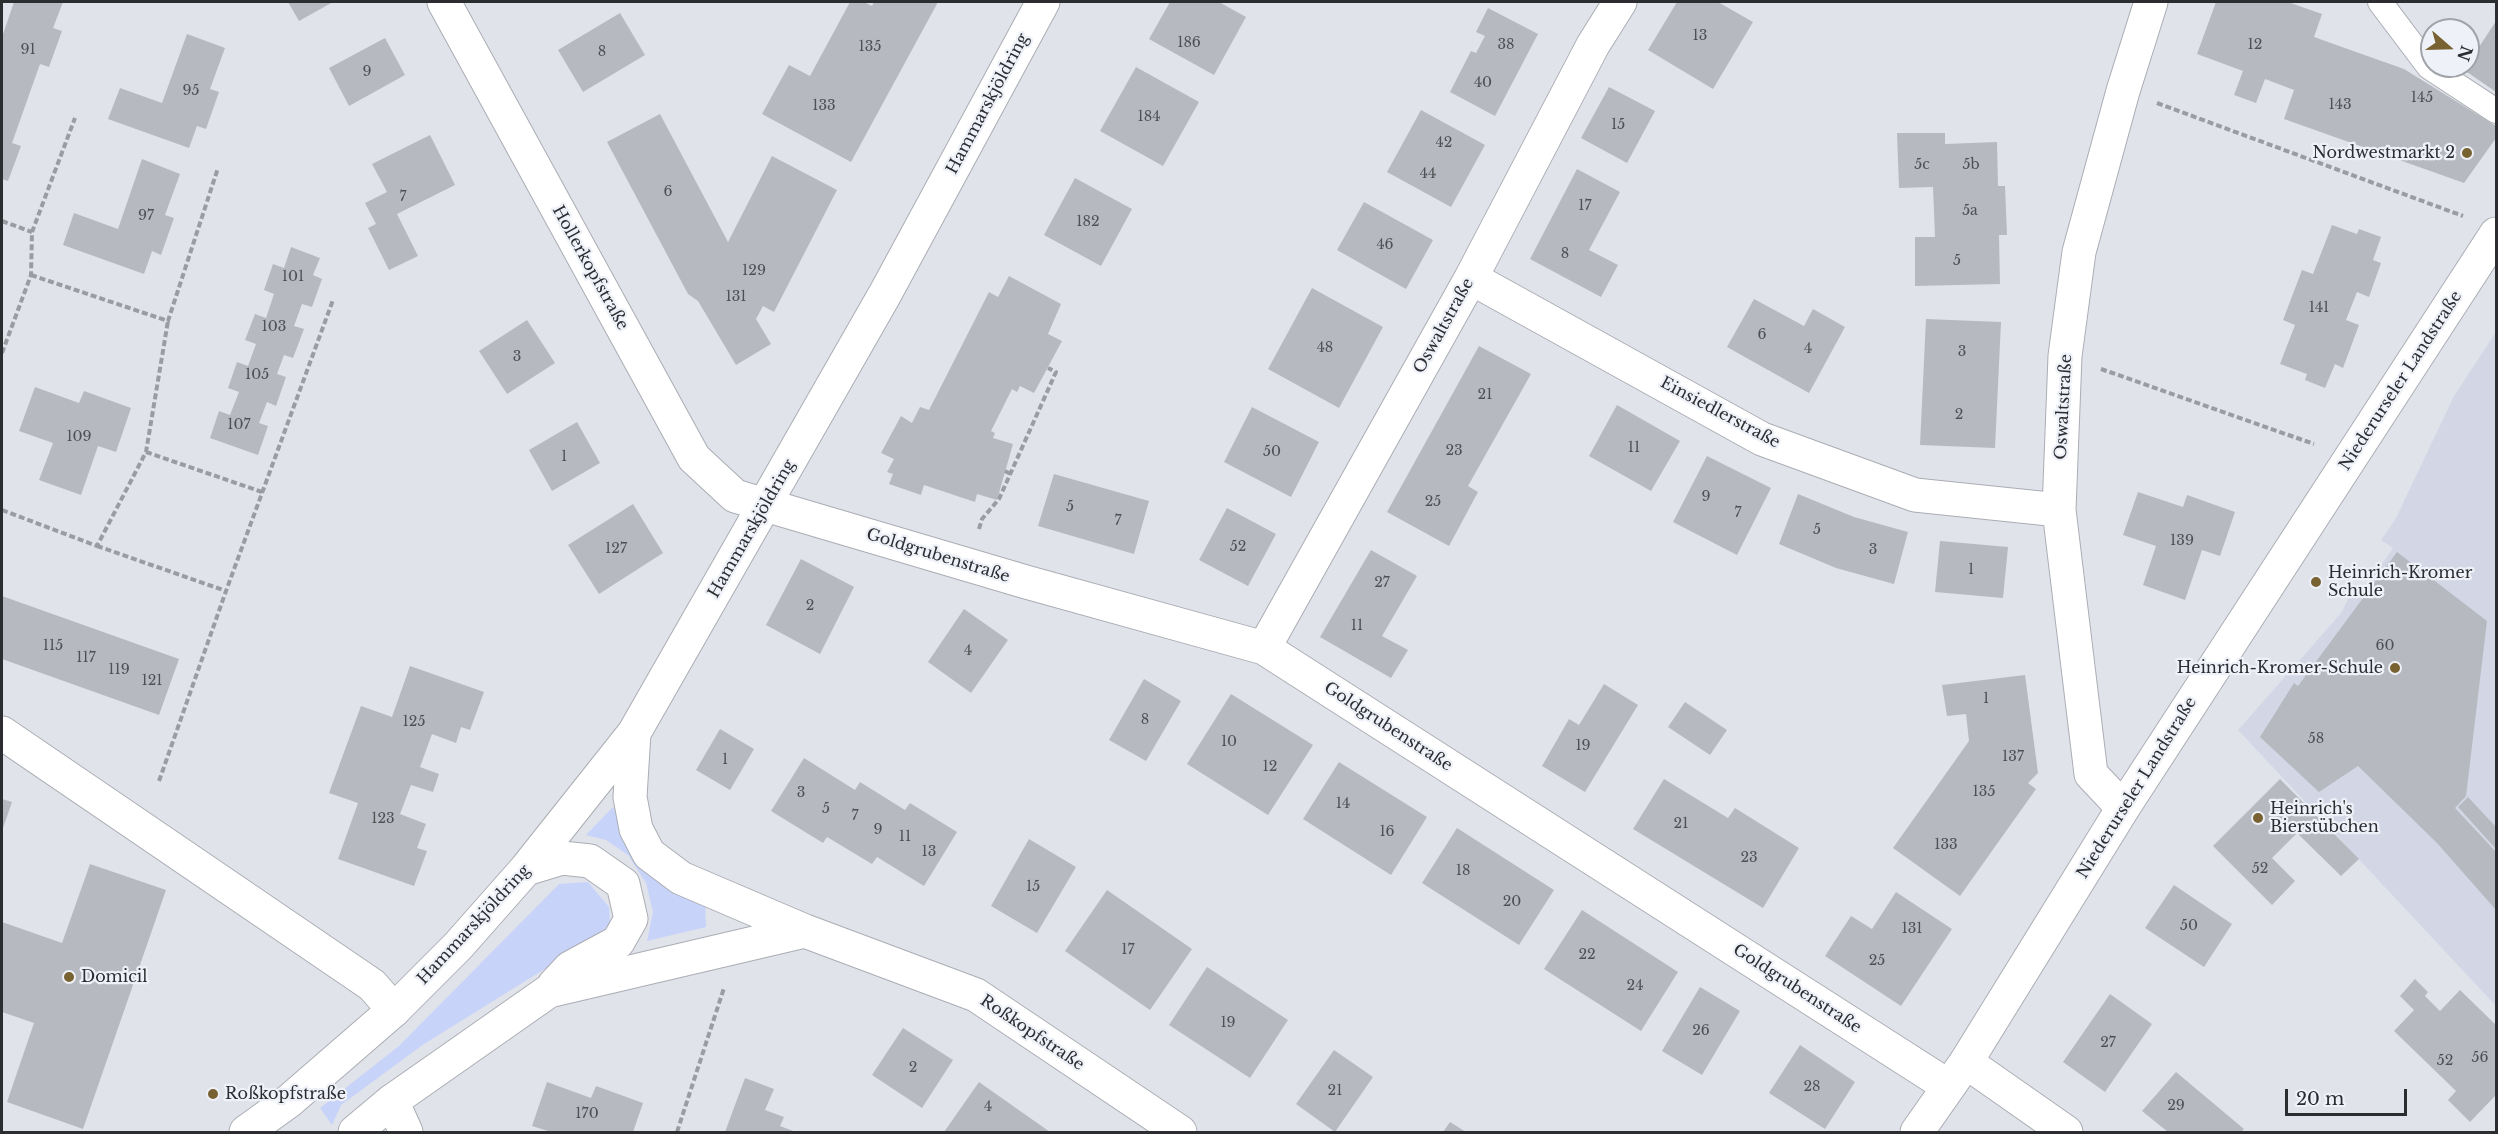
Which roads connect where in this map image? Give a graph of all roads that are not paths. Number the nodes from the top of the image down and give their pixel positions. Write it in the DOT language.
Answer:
graph roads {
  1 [pos="444,2"];
  2 [pos="1043,2"];
  3 [pos="1620,2"];
  4 [pos="2151,2"];
  5 [pos="2380,2"];
  6 [pos="2496,111"];
  7 [pos="2496,234"];
  8 [pos="1471,278"];
  9 [pos="765,506"];
  10 [pos="2059,510"];
  11 [pos="1264,648"];
  12 [pos="2,733"];
  13 [pos="634,734"];
  14 [pos="2123,808"];
  15 [pos="526,869"];
  16 [pos="805,931"];
  17 [pos="549,991"];
  18 [pos="394,1010"];
  19 [pos="1957,1074"];
  20 [pos="392,1101"];
  21 [pos="246,1132"];
  22 [pos="355,1132"];
  23 [pos="406,1132"];
  24 [pos="1180,1132"];
  25 [pos="1917,1132"];
  26 [pos="2066,1132"];
  1 -- 9 [label="street, Hollerkopfstraße"];
  2 -- 9 [label="street, Hammarskjöldring"];
  3 -- 8 [label="street, Oswaltstraße"];
  4 -- 10 [label="street, Oswaltstraße"];
  5 -- 6 [label="lane"];
  7 -- 14 [label="street, Niederurseler Landstraße"];
  8 -- 10 [label="street, Einsiedlerstraße"];
  8 -- 11 [label="street, Oswaltstraße"];
  9 -- 11 [label="street, Goldgrubenstraße"];
  9 -- 13 [label="street, Hammarskjöldring"];
  10 -- 14 [label="street, Oswaltstraße"];
  11 -- 19 [label="street, Goldgrubenstraße"];
  12 -- 18 [label="street"];
  13 -- 15 [label="street, Hammarskjöldring"];
  13 -- 16 [label="street, Roßkopfstraße"];
  14 -- 19 [label="street, Niederurseler Landstraße"];
  15 -- 17 [label="street"];
  15 -- 18 [label="street, Hammarskjöldring"];
  16 -- 17 [label="street"];
  16 -- 24 [label="street, Roßkopfstraße"];
  17 -- 20 [label="street"];
  18 -- 21 [label="street, Hammarskjöldring"];
  19 -- 25 [label="street, Niederurseler Landstraße"];
  19 -- 26 [label="street, Goldgrubenstraße"];
  20 -- 22 [label="street"];
  20 -- 23 [label="street"];
}
